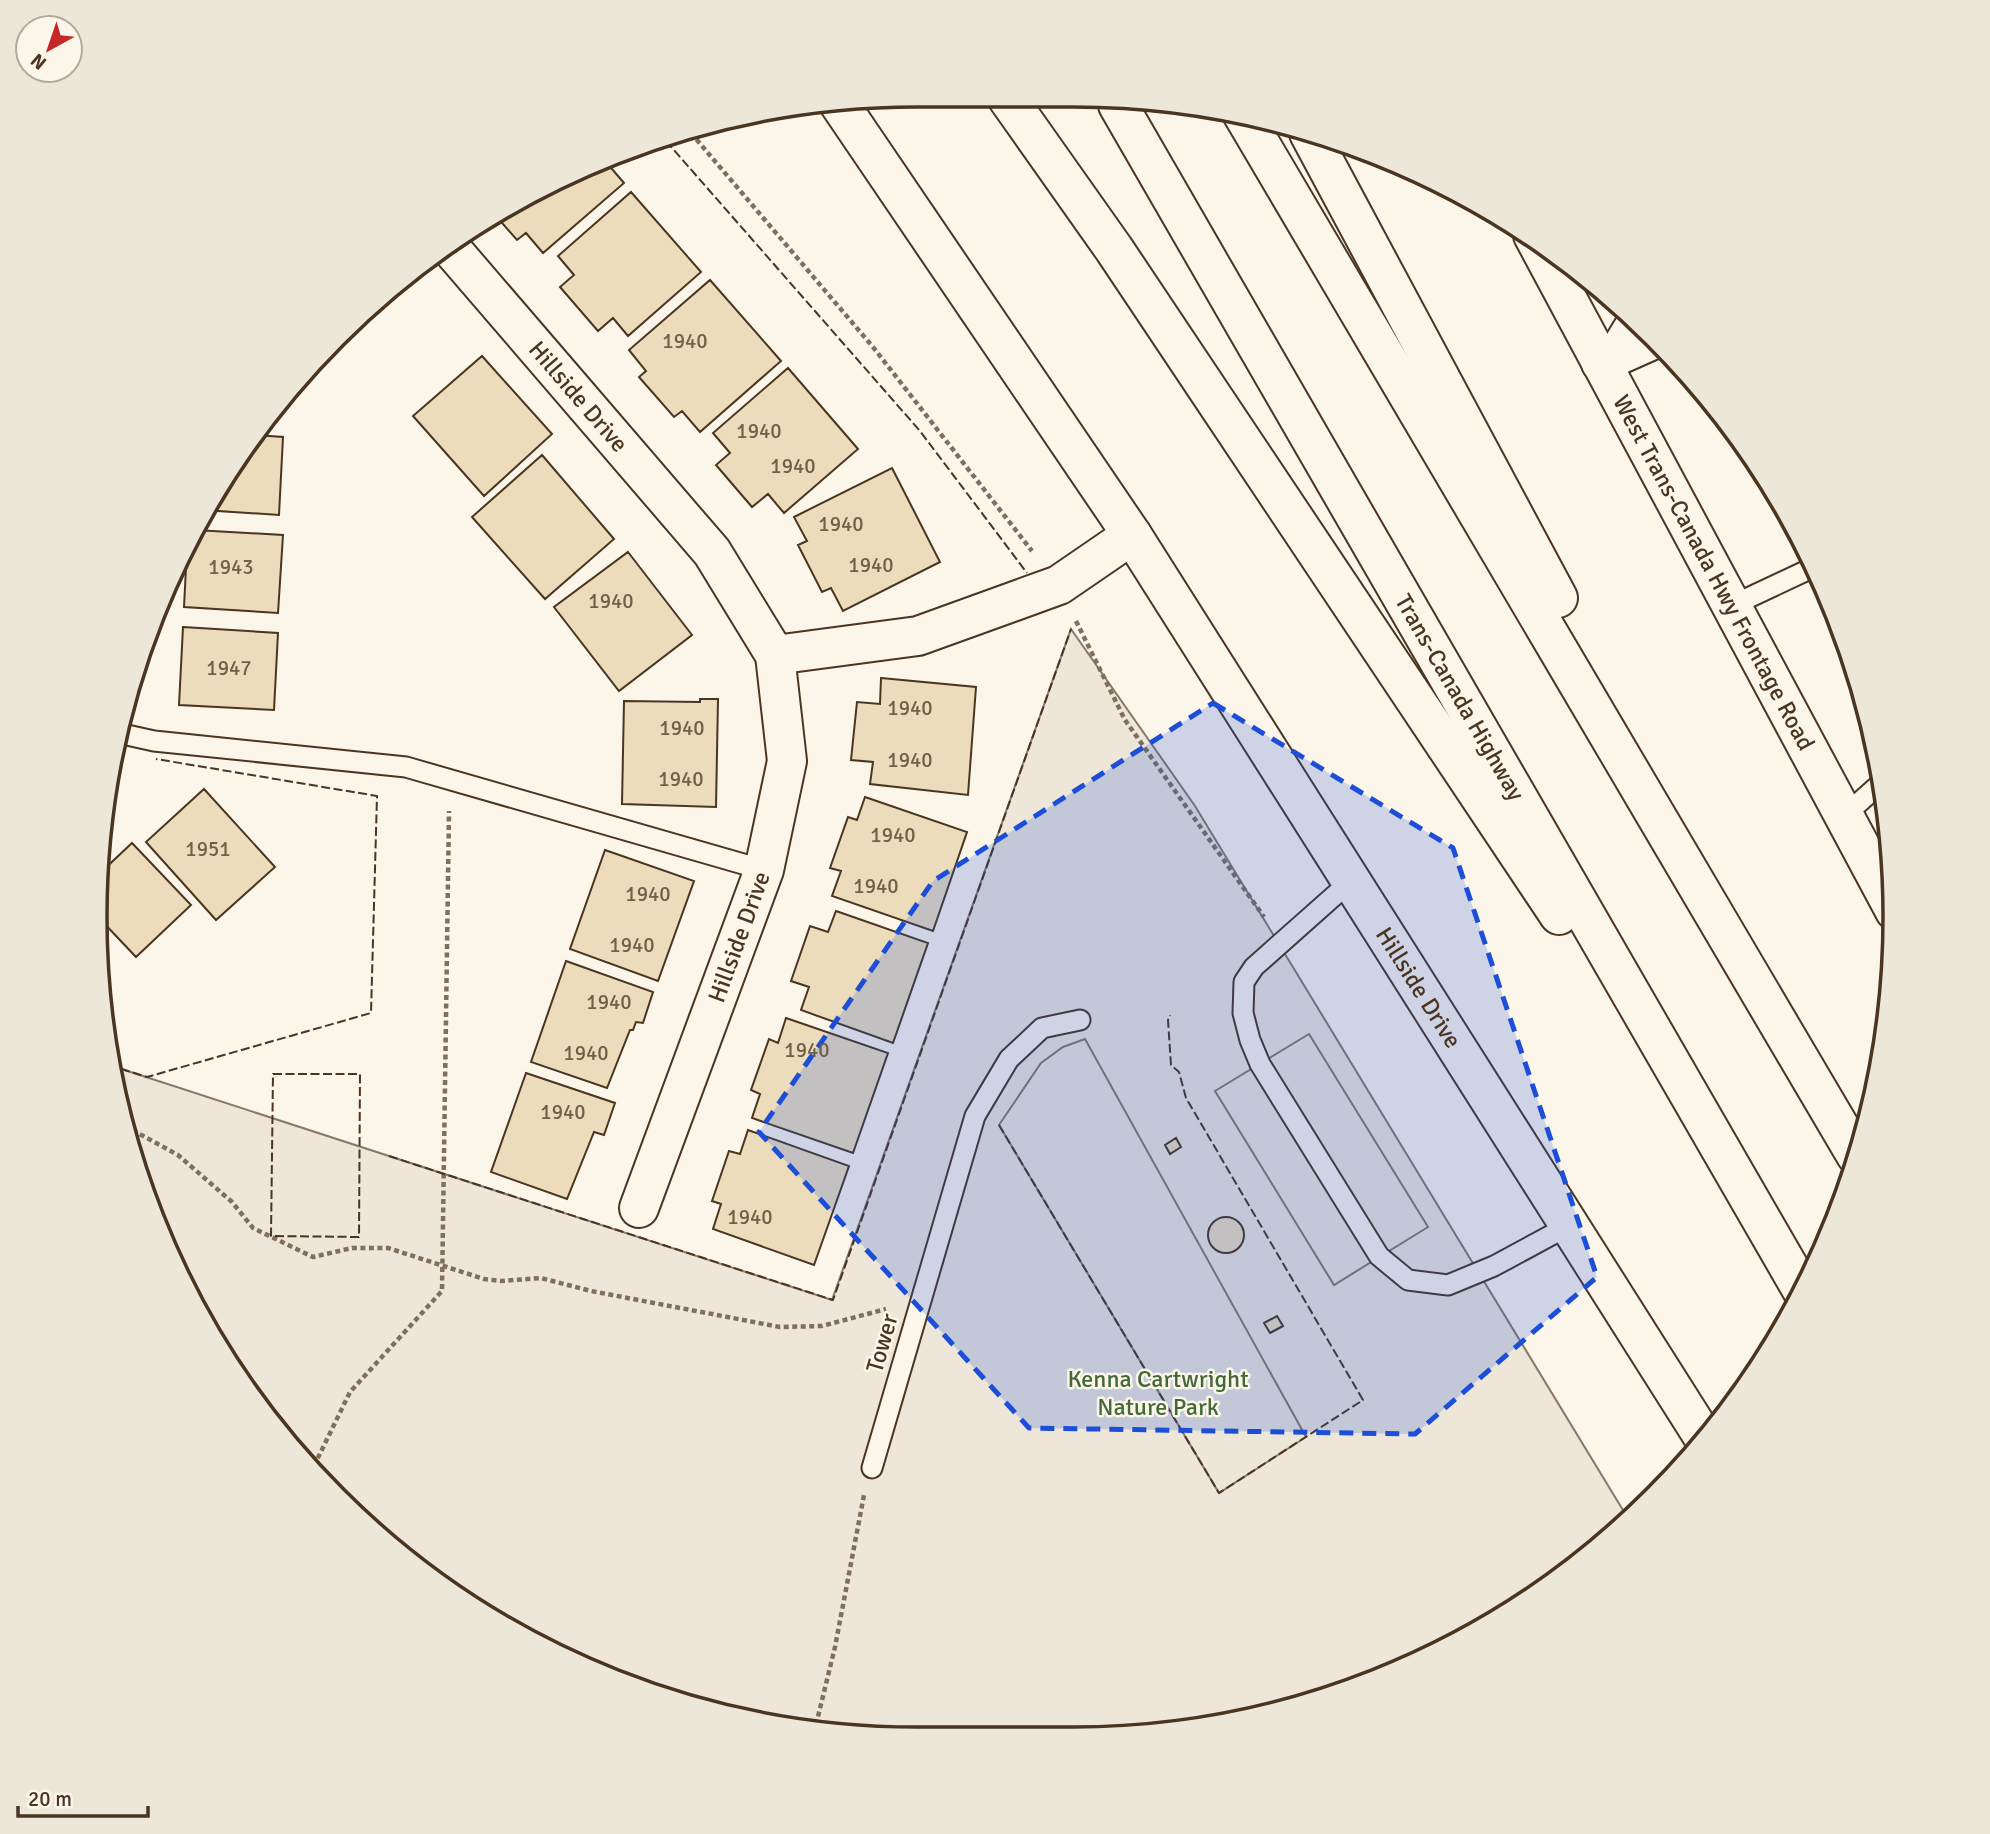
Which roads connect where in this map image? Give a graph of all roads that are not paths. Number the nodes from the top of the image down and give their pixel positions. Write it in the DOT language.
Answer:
graph roads {
  1 [pos="1014,107"];
  2 [pos="1120,108"];
  3 [pos="844,110"];
  4 [pos="1250,126"];
  5 [pos="1315,144"];
  6 [pos="454,253"];
  7 [pos="1545,259"];
  8 [pos="1624,324"];
  9 [pos="1645,343"];
  10 [pos="1601,363"];
  11 [pos="1132,535"];
  12 [pos="1805,571"];
  13 [pos="1731,606"];
  14 [pos="775,655"];
  15 [pos="128,735"];
  16 [pos="1873,790"];
  17 [pos="1844,816"];
  18 [pos="764,870"];
  19 [pos="1352,880"];
  20 [pos="1882,888"];
  21 [pos="1080,1020"];
  22 [pos="1850,1143"];
  23 [pos="639,1208"];
  24 [pos="1756,1209"];
  25 [pos="1570,1225"];
  26 [pos="1797,1281"];
  27 [pos="1699,1430"];
  28 [pos="872,1468"];
  1 -- 24 [label="main road"];
  2 -- 24 [label="main road, Trans-Canada Highway"];
  3 -- 11 [label="main road, Hillside Drive"];
  4 -- 22 [label="main road"];
  5 -- 22 [label="main road"];
  6 -- 14 [label="main road, Hillside Drive"];
  7 -- 10 [label="main road, West Trans-Canada Hwy Frontage Road"];
  8 -- 10 [label="lane"];
  9 -- 10 [label="main road"];
  10 -- 13 [label="main road, West Trans-Canada Hwy Frontage Road"];
  11 -- 14 [label="main road"];
  11 -- 19 [label="main road, Hillside Drive"];
  12 -- 13 [label="lane"];
  13 -- 17 [label="main road, West Trans-Canada Hwy Frontage Road"];
  14 -- 18 [label="main road, Hillside Drive"];
  15 -- 18 [label="lane"];
  16 -- 17 [label="lane"];
  17 -- 20 [label="main road, West Trans-Canada Hwy Frontage Road"];
  18 -- 23 [label="main road, Hillside Drive"];
  19 -- 25 [label="main road, Hillside Drive"];
  19 -- 25 [label="lane"];
  21 -- 28 [label="lane, Tower"];
  24 -- 26 [label="main road, Trans-Canada Highway"];
  25 -- 27 [label="main road, Hillside Drive"];
}
